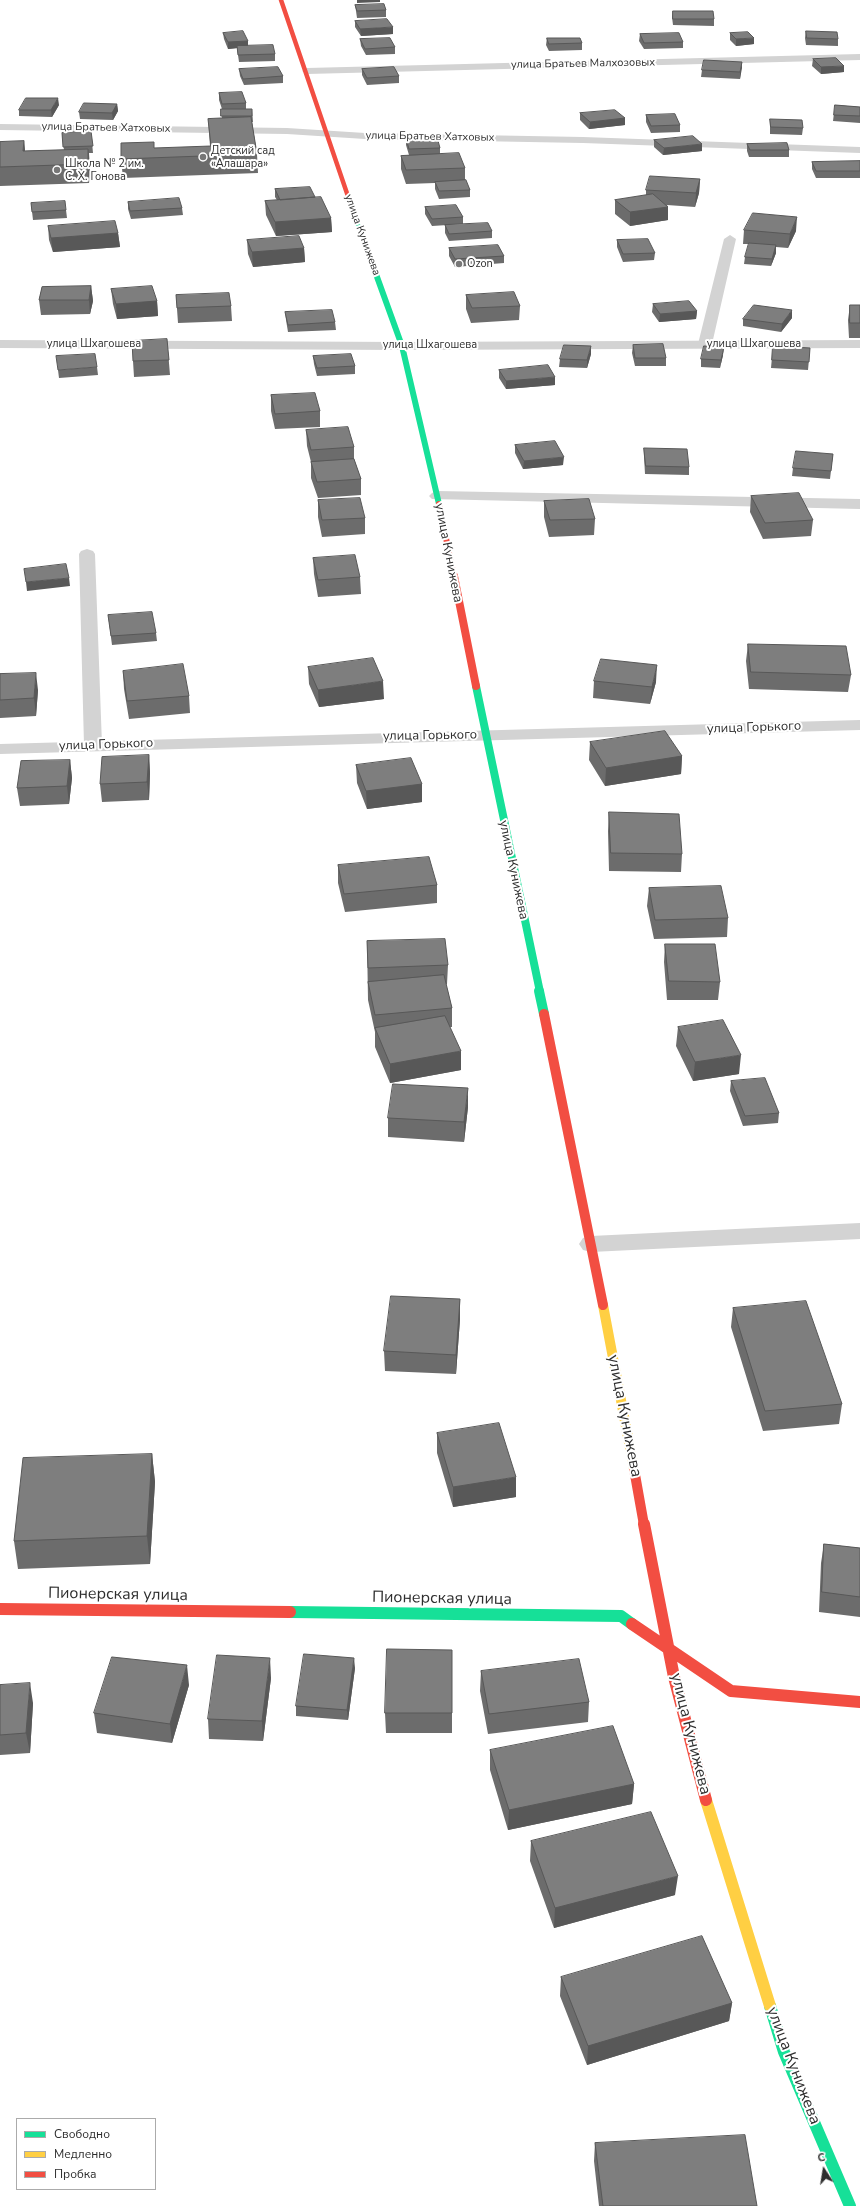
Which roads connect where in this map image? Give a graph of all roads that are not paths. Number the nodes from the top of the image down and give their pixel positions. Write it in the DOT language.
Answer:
graph roads {
  1 [pos="281,0"];
  2 [pos="860,58"];
  3 [pos="307,71"];
  4 [pos="0,127"];
  5 [pos="325,133"];
  6 [pos="860,150"];
  7 [pos="730,239"];
  8 [pos="0,344"];
  9 [pos="705,344"];
  10 [pos="860,344"];
  11 [pos="402,346"];
  12 [pos="436,496"];
  13 [pos="860,504"];
  14 [pos="87,554"];
  15 [pos="860,725"];
  16 [pos="485,735"];
  17 [pos="93,745"];
  18 [pos="0,749"];
  19 [pos="860,1231"];
  20 [pos="591,1244"];
  21 [pos="0,1609"];
  22 [pos="668,1649"];
  23 [pos="860,1702"];
  24 [pos="850,2206"];
  1 -- 3 [label="street, улица Кунижева"];
  2 -- 3 [label="street, улица Братьев Малхозовых"];
  3 -- 5 [label="street, улица Кунижева"];
  4 -- 5 [label="street, улица Братьев Хатховых"];
  5 -- 6 [label="street, улица Братьев Хатховых"];
  5 -- 11 [label="street, улица Кунижева"];
  7 -- 9 [label="street"];
  8 -- 11 [label="street, улица Шхагошева"];
  9 -- 10 [label="street, улица Шхагошева"];
  9 -- 11 [label="street, улица Шхагошева"];
  11 -- 12 [label="street, улица Кунижева"];
  12 -- 13 [label="street, улица Кунижева"];
  12 -- 16 [label="street, улица Кунижева"];
  14 -- 17 [label="street"];
  15 -- 16 [label="street, улица Горького"];
  16 -- 17 [label="street, улица Горького"];
  16 -- 20 [label="street, улица Кунижева"];
  17 -- 18 [label="street, улица Горького"];
  19 -- 20 [label="street"];
  20 -- 22 [label="street, улица Кунижева"];
  21 -- 22 [label="street, Пионерская улица"];
  22 -- 23 [label="street, Пионерская улица"];
  22 -- 24 [label="street, улица Кунижева"];
}
